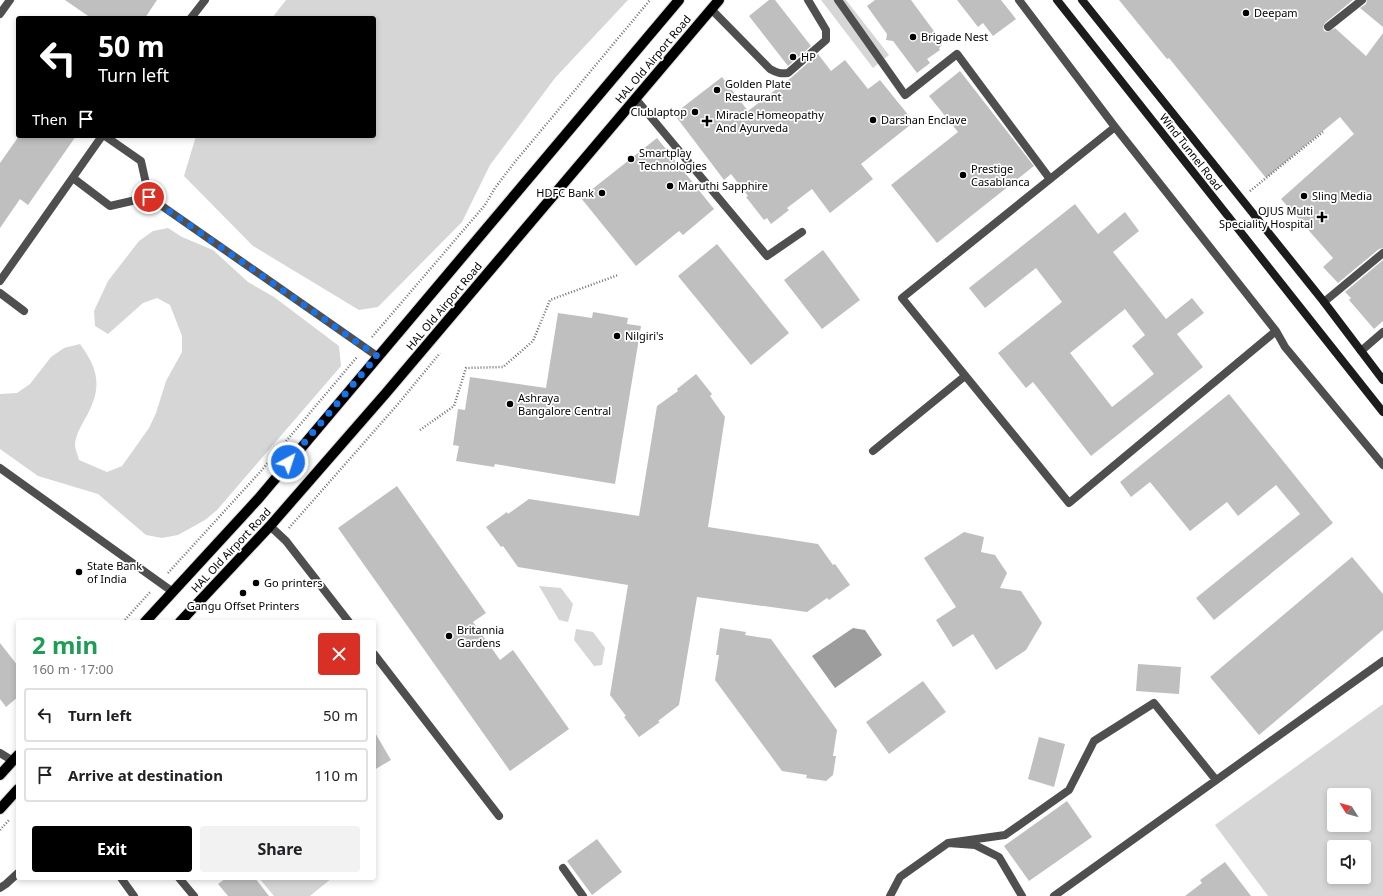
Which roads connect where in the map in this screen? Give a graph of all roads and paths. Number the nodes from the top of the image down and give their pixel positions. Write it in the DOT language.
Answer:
graph roads {
  1 [pos="10,0"];
  2 [pos="204,0"];
  3 [pos="650,0"];
  4 [pos="679,0"];
  5 [pos="719,0"];
  6 [pos="808,0"];
  7 [pos="838,0"];
  8 [pos="1019,0"];
  9 [pos="1057,0"];
  10 [pos="1082,0"];
  11 [pos="1362,0"];
  12 [pos="711,9"];
  13 [pos="0,14"];
  14 [pos="192,16"];
  15 [pos="1328,26"];
  16 [pos="635,98"];
  17 [pos="1115,127"];
  18 [pos="1323,132"];
  19 [pos="103,138"];
  20 [pos="107,138"];
  21 [pos="73,178"];
  22 [pos="1050,179"];
  23 [pos="149,197"];
  24 [pos="1242,198"];
  25 [pos="802,232"];
  26 [pos="1383,253"];
  27 [pos="618,275"];
  28 [pos="0,281"];
  29 [pos="0,293"];
  30 [pos="1324,302"];
  31 [pos="24,311"];
  32 [pos="1276,331"];
  33 [pos="1383,332"];
  34 [pos="364,347"];
  35 [pos="1361,351"];
  36 [pos="377,356"];
  37 [pos="965,376"];
  38 [pos="1383,380"];
  39 [pos="1383,412"];
  40 [pos="420,430"];
  41 [pos="873,451"];
  42 [pos="1383,465"];
  43 [pos="0,468"];
  44 [pos="270,526"];
  45 [pos="160,582"];
  46 [pos="173,592"];
  47 [pos="125,620"];
  48 [pos="147,620"];
  49 [pos="182,620"];
  50 [pos="347,620"];
  51 [pos="376,657"];
  52 [pos="1383,661"];
  53 [pos="0,753"];
  54 [pos="16,758"];
  55 [pos="0,774"];
  56 [pos="1216,780"];
  57 [pos="16,792"];
  58 [pos="0,809"];
  59 [pos="499,816"];
  60 [pos="948,843"];
  61 [pos="563,868"];
  62 [pos="16,875"];
  63 [pos="122,880"];
  64 [pos="181,880"];
  65 [pos="0,888"];
  66 [pos="134,896"];
  67 [pos="194,896"];
  68 [pos="583,896"];
  69 [pos="890,896"];
  70 [pos="1022,896"];
  71 [pos="1054,896"];
  1 -- 13 [label="street"];
  2 -- 14 [label="street"];
  3 -- 34 [label="path"];
  4 -- 36 [label="main road, HAL Old Airport Road"];
  5 -- 12 [label="main road, HAL Old Airport Road"];
  6 -- 12 [label="street"];
  7 -- 22 [label="street"];
  8 -- 17 [label="street"];
  9 -- 39 [label="street, Wind Tunnel Road"];
  10 -- 24 [label="street, Wind Tunnel Road"];
  11 -- 15 [label="street"];
  12 -- 16 [label="main road, HAL Old Airport Road"];
  16 -- 25 [label="street"];
  16 -- 44 [label="main road, HAL Old Airport Road"];
  17 -- 22 [label="street"];
  17 -- 32 [label="street"];
  18 -- 24 [label="path"];
  19 -- 21 [label="street"];
  20 -- 23 [label="street"];
  21 -- 23 [label="street"];
  21 -- 28 [label="street"];
  22 -- 37 [label="street"];
  23 -- 34 [label="street"];
  24 -- 30 [label="street, Wind Tunnel Road"];
  26 -- 30 [label="street"];
  27 -- 40 [label="path"];
  29 -- 31 [label="street"];
  30 -- 35 [label="street, Wind Tunnel Road"];
  32 -- 37 [label="street"];
  32 -- 42 [label="street"];
  33 -- 35 [label="street"];
  34 -- 36 [label="street"];
  34 -- 45 [label="path"];
  35 -- 38 [label="street, Wind Tunnel Road"];
  36 -- 46 [label="main road, HAL Old Airport Road"];
  37 -- 41 [label="street"];
  43 -- 45 [label="street"];
  44 -- 49 [label="main road, HAL Old Airport Road"];
  44 -- 50 [label="street"];
  45 -- 46 [label="street"];
  45 -- 47 [label="path"];
  46 -- 48 [label="main road, HAL Old Airport Road"];
  51 -- 59 [label="street"];
  52 -- 56 [label="street"];
  53 -- 54 [label="street"];
  54 -- 55 [label="main road"];
  56 -- 60 [label="street"];
  56 -- 71 [label="street"];
  57 -- 58 [label="main road"];
  60 -- 69 [label="street"];
  60 -- 70 [label="street"];
  61 -- 68 [label="street"];
  62 -- 65 [label="street"];
  63 -- 66 [label="street"];
  64 -- 67 [label="street"];
}
